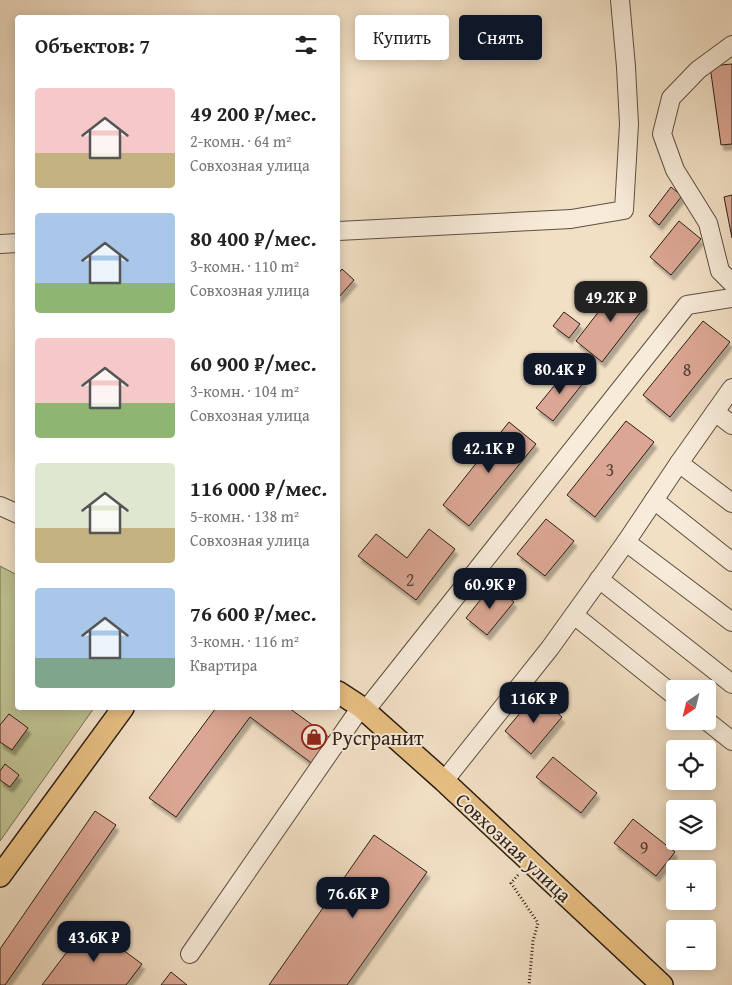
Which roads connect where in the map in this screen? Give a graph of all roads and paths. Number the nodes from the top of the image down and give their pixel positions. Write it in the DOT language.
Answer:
graph roads {
  1 [pos="620,0"];
  2 [pos="732,45"];
  3 [pos="340,231"];
  4 [pos="15,243"];
  5 [pos="0,244"];
  6 [pos="732,284"];
  7 [pos="732,298"];
  8 [pos="732,388"];
  9 [pos="715,412"];
  10 [pos="732,424"];
  11 [pos="679,463"];
  12 [pos="654,500"];
  13 [pos="732,503"];
  14 [pos="626,542"];
  15 [pos="732,562"];
  16 [pos="599,579"];
  17 [pos="574,616"];
  18 [pos="732,622"];
  19 [pos="732,684"];
  20 [pos="666,689"];
  21 [pos="340,693"];
  22 [pos="363,709"];
  23 [pos="122,710"];
  24 [pos="716,728"];
  25 [pos="732,741"];
  26 [pos="444,781"];
  27 [pos="530,862"];
  28 [pos="0,876"];
  29 [pos="190,954"];
  30 [pos="529,985"];
  31 [pos="662,985"];
  1 -- 3 [label="street"];
  2 -- 6 [label="street"];
  4 -- 5 [label="street"];
  7 -- 22 [label="street"];
  8 -- 9 [label="street"];
  9 -- 10 [label="street"];
  9 -- 11 [label="street"];
  11 -- 12 [label="street"];
  11 -- 13 [label="street"];
  12 -- 14 [label="street"];
  12 -- 15 [label="street"];
  14 -- 16 [label="street"];
  14 -- 18 [label="street"];
  16 -- 17 [label="street"];
  16 -- 19 [label="street"];
  17 -- 20 [label="street"];
  17 -- 26 [label="street"];
  21 -- 22 [label="main road, Совхозная улица"];
  22 -- 26 [label="main road, Совхозная улица"];
  22 -- 29 [label="street"];
  23 -- 28 [label="main road"];
  24 -- 25 [label="street"];
  26 -- 27 [label="main road, Совхозная улица"];
  27 -- 30 [label="path"];
  27 -- 31 [label="main road, Совхозная улица"];
}
